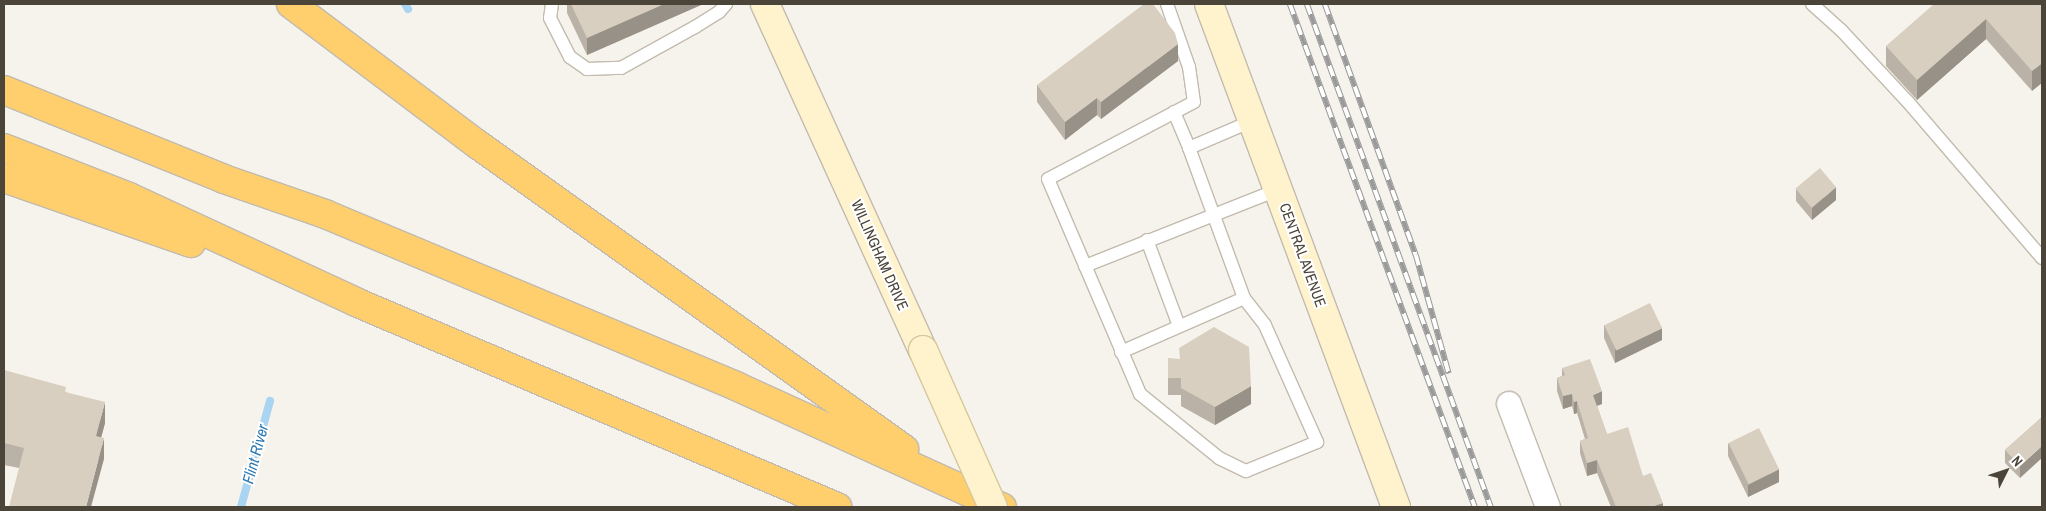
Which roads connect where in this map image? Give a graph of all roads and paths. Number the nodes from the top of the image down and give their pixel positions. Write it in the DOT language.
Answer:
graph roads {
  1 [pos="292,4"];
  2 [pos="552,4"];
  3 [pos="726,4"];
  4 [pos="766,4"];
  5 [pos="1167,4"];
  6 [pos="1209,4"];
  7 [pos="1812,4"];
  8 [pos="4,90"];
  9 [pos="1174,112"];
  10 [pos="1254,120"];
  11 [pos="4,148"];
  12 [pos="1189,148"];
  13 [pos="4,178"];
  14 [pos="1279,189"];
  15 [pos="1212,213"];
  16 [pos="1147,240"];
  17 [pos="2042,258"];
  18 [pos="1085,266"];
  19 [pos="1244,298"];
  20 [pos="358,303"];
  21 [pos="1179,326"];
  22 [pos="1121,352"];
  23 [pos="1509,404"];
  24 [pos="952,483"];
  25 [pos="837,507"];
  26 [pos="993,507"];
  27 [pos="1002,507"];
  28 [pos="1396,507"];
  29 [pos="1548,507"];
  1 -- 24 [label="highway"];
  2 -- 3 [label="lane"];
  4 -- 26 [label="street, WILLINGHAM DRIVE, bridge"];
  5 -- 9 [label="lane"];
  6 -- 10 [label="street, CENTRAL AVENUE"];
  7 -- 17 [label="lane"];
  8 -- 24 [label="highway"];
  9 -- 12 [label="lane"];
  9 -- 18 [label="lane"];
  10 -- 12 [label="lane"];
  10 -- 14 [label="street, CENTRAL AVENUE"];
  11 -- 20 [label="highway"];
  12 -- 15 [label="lane"];
  13 -- 20 [label="highway"];
  14 -- 15 [label="lane"];
  14 -- 28 [label="street, CENTRAL AVENUE"];
  15 -- 16 [label="lane"];
  15 -- 19 [label="lane"];
  16 -- 18 [label="lane"];
  16 -- 21 [label="lane"];
  18 -- 22 [label="lane"];
  19 -- 21 [label="lane"];
  19 -- 22 [label="lane"];
  20 -- 25 [label="highway"];
  21 -- 22 [label="lane"];
  23 -- 29 [label="street"];
  24 -- 27 [label="highway"];
}
